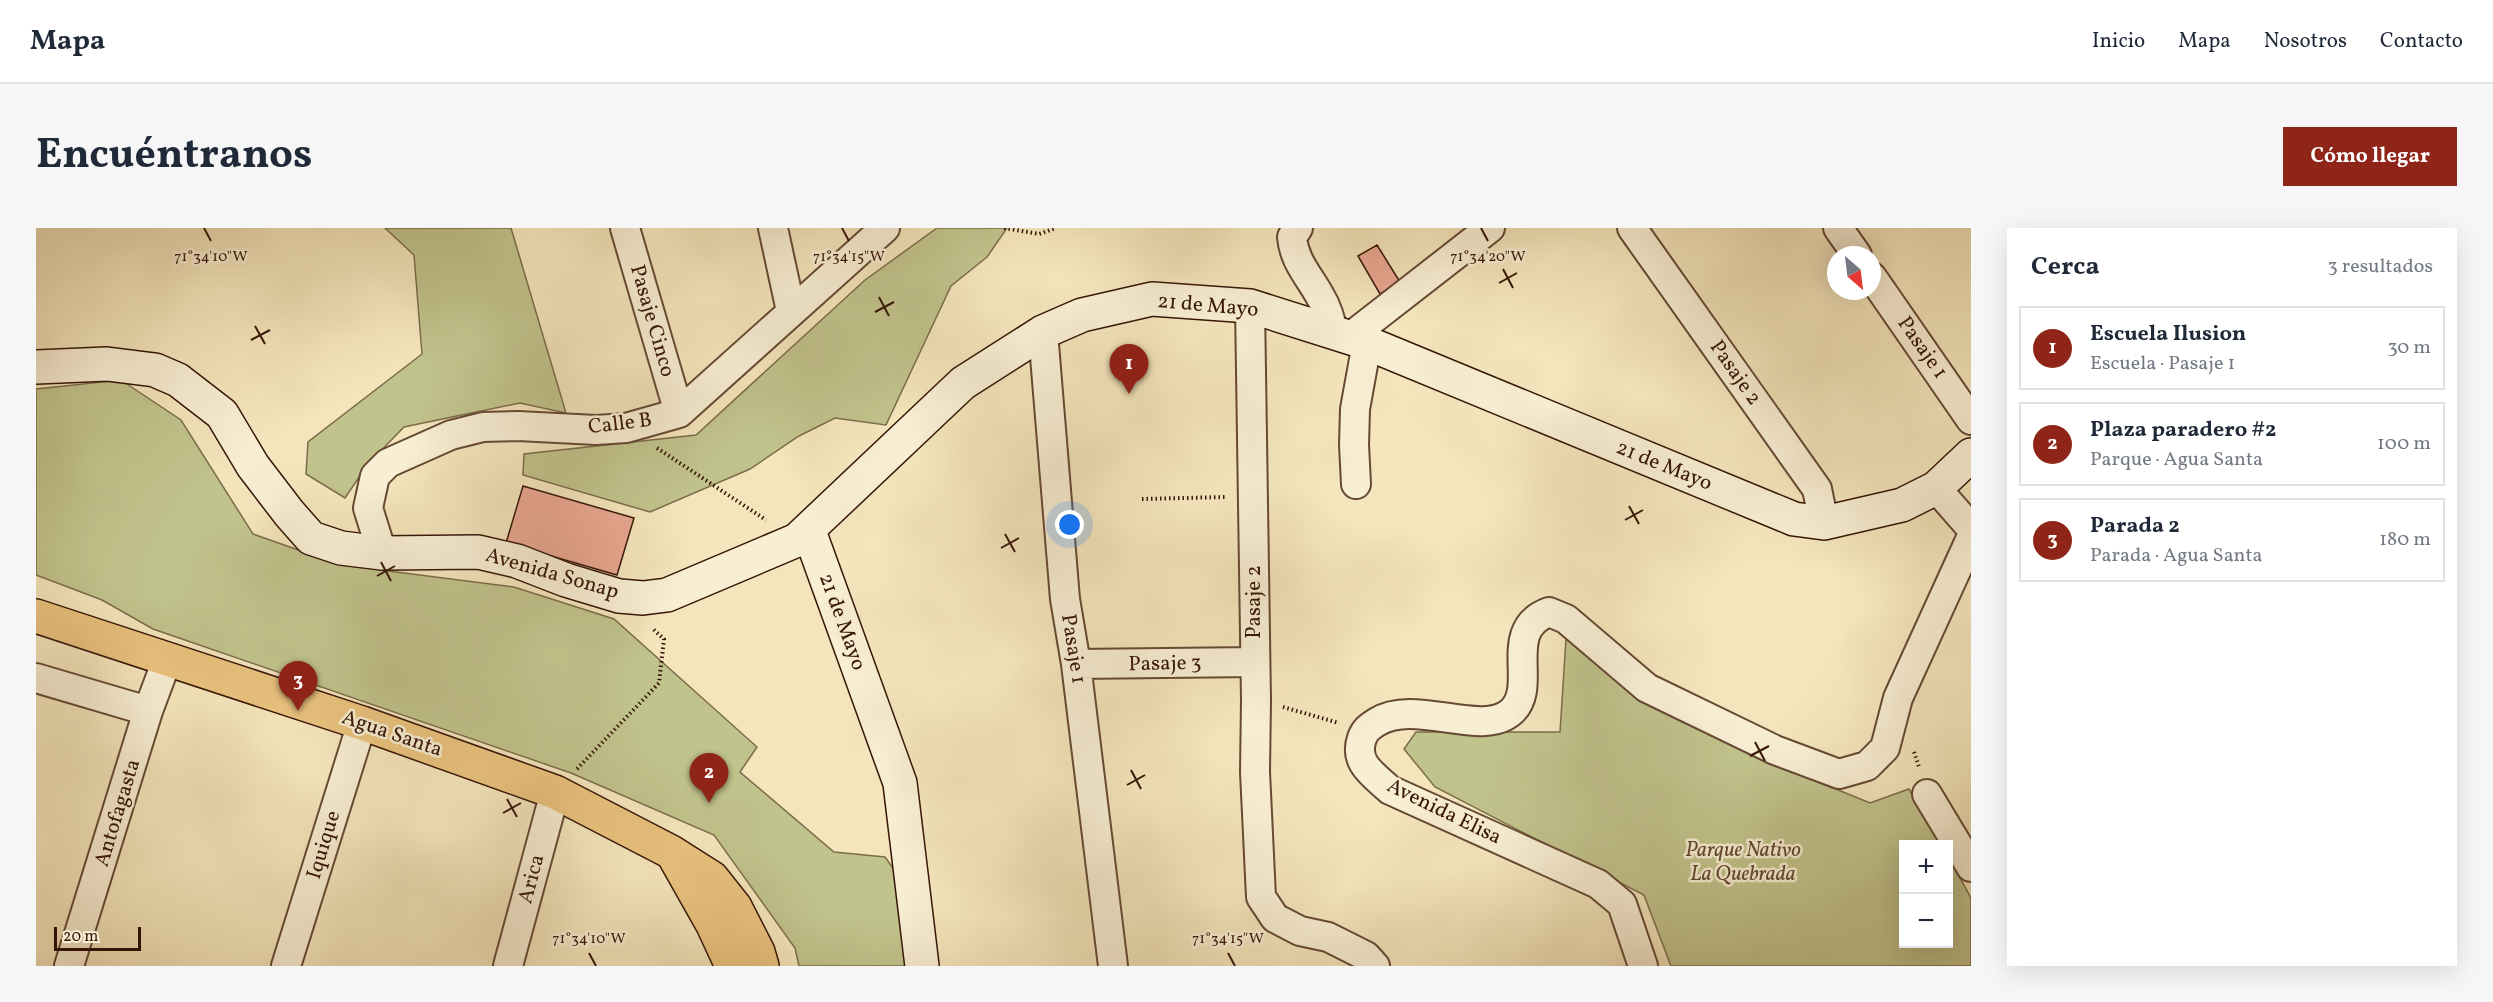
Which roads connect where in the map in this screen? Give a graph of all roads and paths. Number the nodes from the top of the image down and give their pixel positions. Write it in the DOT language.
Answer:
graph roads {
  1 [pos="625,228"];
  2 [pos="773,228"];
  3 [pos="885,228"];
  4 [pos="1004,228"];
  5 [pos="1056,228"];
  6 [pos="1298,228"];
  7 [pos="1490,228"];
  8 [pos="1632,228"];
  9 [pos="1838,228"];
  10 [pos="1851,246"];
  11 [pos="1881,290"];
  12 [pos="1250,306"];
  13 [pos="791,311"];
  14 [pos="1043,332"];
  15 [pos="1350,337"];
  16 [pos="36,367"];
  17 [pos="678,413"];
  18 [pos="1971,420"];
  19 [pos="626,428"];
  20 [pos="1971,455"];
  21 [pos="1356,484"];
  22 [pos="1936,488"];
  23 [pos="1253,497"];
  24 [pos="1142,499"];
  25 [pos="1824,523"];
  26 [pos="1971,528"];
  27 [pos="803,536"];
  28 [pos="1971,538"];
  29 [pos="382,553"];
  30 [pos="619,596"];
  31 [pos="36,616"];
  32 [pos="167,660"];
  33 [pos="1254,662"];
  34 [pos="1076,664"];
  35 [pos="36,678"];
  36 [pos="1256,700"];
  37 [pos="148,711"];
  38 [pos="362,723"];
  39 [pos="1365,730"];
  40 [pos="555,792"];
  41 [pos="1928,794"];
  42 [pos="671,852"];
  43 [pos="1971,867"];
  44 [pos="69,966"];
  45 [pos="286,966"];
  46 [pos="508,966"];
  47 [pos="732,966"];
  48 [pos="762,966"];
  49 [pos="922,966"];
  50 [pos="1113,966"];
  51 [pos="1375,966"];
  52 [pos="1643,966"];
  1 -- 17 [label="street, Pasaje Cinco"];
  2 -- 13 [label="street"];
  3 -- 13 [label="street, Calle B"];
  4 -- 5 [label="path"];
  6 -- 15 [label="street"];
  7 -- 15 [label="street"];
  8 -- 25 [label="street, Pasaje 2"];
  9 -- 10 [label="street"];
  11 -- 18 [label="street, Pasaje 1"];
  12 -- 14 [label="street, 21 de Mayo"];
  12 -- 15 [label="street, 21 de Mayo"];
  12 -- 23 [label="street, Pasaje 2"];
  13 -- 17 [label="street, Calle B"];
  14 -- 27 [label="street, 21 de Mayo"];
  14 -- 34 [label="street, Pasaje 1"];
  15 -- 21 [label="street"];
  15 -- 25 [label="street, 21 de Mayo"];
  16 -- 29 [label="street, Avenida Sonap"];
  17 -- 19 [label="street, Calle B"];
  19 -- 27 [label="path"];
  19 -- 29 [label="street, Calle B"];
  20 -- 22 [label="street, 21 de Mayo"];
  22 -- 25 [label="street, 21 de Mayo"];
  22 -- 26 [label="street"];
  23 -- 24 [label="path"];
  23 -- 33 [label="street, Pasaje 2"];
  27 -- 30 [label="street, Avenida Sonap"];
  27 -- 49 [label="street, 21 de Mayo"];
  28 -- 39 [label="street"];
  29 -- 30 [label="street, Avenida Sonap"];
  30 -- 40 [label="path"];
  31 -- 32 [label="main road, Agua Santa"];
  32 -- 37 [label="street, Antofagasta"];
  32 -- 38 [label="main road, Agua Santa"];
  33 -- 34 [label="street, Pasaje 3"];
  33 -- 36 [label="street, Pasaje 2"];
  34 -- 50 [label="street, Pasaje 1"];
  35 -- 37 [label="street"];
  36 -- 39 [label="path"];
  36 -- 51 [label="street, Pasaje 2"];
  37 -- 44 [label="street, Antofagasta"];
  38 -- 40 [label="main road, Agua Santa"];
  38 -- 45 [label="street, Iquique"];
  39 -- 52 [label="street, Avenida Elisa"];
  40 -- 42 [label="main road, Agua Santa"];
  40 -- 46 [label="street, Arica"];
  41 -- 43 [label="street"];
  42 -- 47 [label="main road"];
  42 -- 48 [label="main road, Agua Santa"];
}
